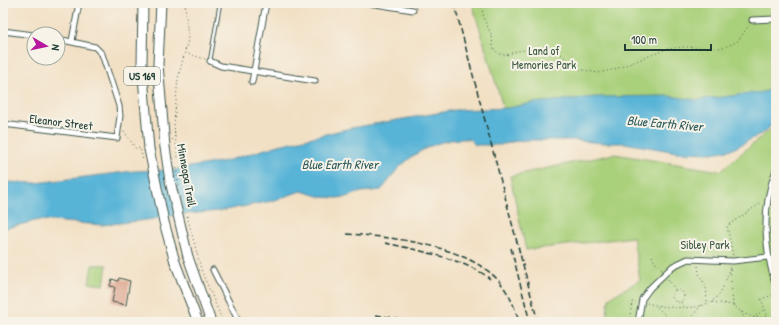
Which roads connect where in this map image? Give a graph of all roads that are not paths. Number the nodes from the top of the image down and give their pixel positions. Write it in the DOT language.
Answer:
graph roads {
  1 [pos="79,3"];
  2 [pos="143,3"];
  3 [pos="160,3"];
  4 [pos="220,3"];
  5 [pos="266,3"];
  6 [pos="369,3"];
  7 [pos="412,10"];
  8 [pos="776,19"];
  9 [pos="752,20"];
  10 [pos="3,31"];
  11 [pos="26,34"];
  12 [pos="66,40"];
  13 [pos="72,41"];
  14 [pos="210,61"];
  15 [pos="254,72"];
  16 [pos="315,81"];
  17 [pos="252,82"];
  18 [pos="3,124"];
  19 [pos="776,170"];
  20 [pos="768,257"];
  21 [pos="214,270"];
  22 [pos="194,276"];
  23 [pos="776,286"];
  24 [pos="197,322"];
  25 [pos="211,322"];
  26 [pos="218,322"];
  27 [pos="239,322"];
  28 [pos="638,322"];
  1 -- 13 [label="street"];
  2 -- 24 [label="highway, US 169, bridge"];
  3 -- 22 [label="highway, US 169, bridge"];
  4 -- 14 [label="lane"];
  5 -- 15 [label="street"];
  6 -- 7 [label="street"];
  8 -- 9 [label="street"];
  10 -- 11 [label="street"];
  12 -- 13 [label="street"];
  13 -- 18 [label="street, Eleanor Street"];
  14 -- 15 [label="street"];
  15 -- 16 [label="street"];
  15 -- 17 [label="street"];
  19 -- 20 [label="street"];
  20 -- 23 [label="street"];
  20 -- 28 [label="street"];
  21 -- 27 [label="street"];
  22 -- 25 [label="highway, US 169"];
  22 -- 26 [label="highway"];
}
